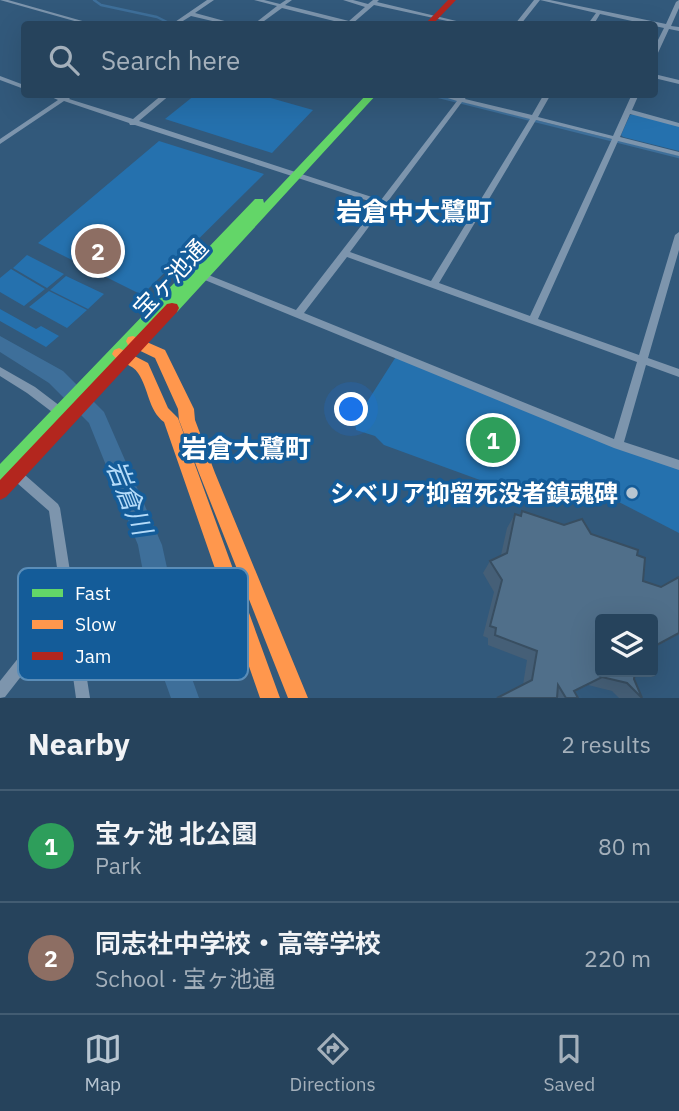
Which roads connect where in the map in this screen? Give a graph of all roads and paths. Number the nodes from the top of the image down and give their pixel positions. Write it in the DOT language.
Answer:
graph roads {
  1 [pos="2,0"];
  2 [pos="198,0"];
  3 [pos="257,0"];
  4 [pos="289,0"];
  5 [pos="346,0"];
  6 [pos="452,0"];
  7 [pos="461,0"];
  8 [pos="540,0"];
  9 [pos="209,1"];
  10 [pos="679,2"];
  11 [pos="373,3"];
  12 [pos="281,6"];
  13 [pos="599,12"];
  14 [pos="190,15"];
  15 [pos="321,15"];
  16 [pos="79,21"];
  17 [pos="180,21"];
  18 [pos="217,21"];
  19 [pos="261,21"];
  20 [pos="314,21"];
  21 [pos="340,21"];
  22 [pos="353,21"];
  23 [pos="436,21"];
  24 [pos="521,21"];
  25 [pos="593,21"];
  26 [pos="643,21"];
  27 [pos="658,24"];
  28 [pos="667,26"];
  29 [pos="679,29"];
  30 [pos="658,46"];
  31 [pos="658,77"];
  32 [pos="0,78"];
  33 [pos="679,82"];
  34 [pos="21,85"];
  35 [pos="58,98"];
  36 [pos="66,98"];
  37 [pos="163,98"];
  38 [pos="359,98"];
  39 [pos="369,98"];
  40 [pos="462,98"];
  41 [pos="466,98"];
  42 [pos="546,98"];
  43 [pos="634,98"];
  44 [pos="63,100"];
  45 [pos="628,111"];
  46 [pos="534,118"];
  47 [pos="132,124"];
  48 [pos="679,125"];
  49 [pos="616,138"];
  50 [pos="0,142"];
  51 [pos="679,153"];
  52 [pos="293,174"];
  53 [pos="383,203"];
  54 [pos="679,235"];
  55 [pos="345,253"];
  56 [pos="197,274"];
  57 [pos="433,285"];
  58 [pos="298,315"];
  59 [pos="532,321"];
  60 [pos="134,341"];
  61 [pos="121,355"];
  62 [pos="643,360"];
  63 [pos="0,371"];
  64 [pos="679,373"];
  65 [pos="65,412"];
  66 [pos="618,445"];
  67 [pos="679,466"];
  68 [pos="8,472"];
  69 [pos="0,492"];
  70 [pos="63,568"];
  71 [pos="224,568"];
  72 [pos="246,568"];
  73 [pos="248,574"];
  74 [pos="248,636"];
  75 [pos="18,669"];
  76 [pos="80,680"];
  77 [pos="0,692"];
  78 [pos="83,698"];
  79 [pos="270,698"];
  80 [pos="298,698"];
  1 -- 16 [label="street"];
  2 -- 9 [label="street"];
  3 -- 12 [label="street"];
  4 -- 12 [label="street"];
  5 -- 11 [label="street"];
  6 -- 23 [label="street"];
  7 -- 23 [label="street"];
  8 -- 13 [label="street"];
  8 -- 24 [label="street"];
  9 -- 14 [label="street"];
  10 -- 28 [label="street"];
  11 -- 22 [label="street"];
  11 -- 23 [label="street"];
  12 -- 15 [label="street"];
  12 -- 19 [label="street"];
  13 -- 25 [label="street"];
  13 -- 26 [label="street"];
  14 -- 17 [label="street"];
  14 -- 18 [label="street"];
  15 -- 20 [label="street"];
  15 -- 21 [label="street"];
  27 -- 28 [label="street"];
  28 -- 29 [label="street"];
  28 -- 30 [label="street"];
  31 -- 33 [label="street"];
  32 -- 34 [label="street"];
  35 -- 44 [label="street"];
  36 -- 44 [label="street"];
  37 -- 47 [label="street"];
  38 -- 52 [label="street, 宝ヶ池通"];
  39 -- 52 [label="street, 宝ヶ池通"];
  40 -- 53 [label="street"];
  41 -- 46 [label="street"];
  42 -- 46 [label="street"];
  43 -- 45 [label="street"];
  44 -- 47 [label="street"];
  44 -- 50 [label="street"];
  45 -- 48 [label="street"];
  45 -- 49 [label="street"];
  46 -- 49 [label="street"];
  46 -- 57 [label="street"];
  47 -- 52 [label="street"];
  49 -- 51 [label="street"];
  49 -- 59 [label="street"];
  52 -- 53 [label="street"];
  52 -- 56 [label="street, 宝ヶ池通"];
  53 -- 55 [label="street"];
  54 -- 62 [label="street"];
  55 -- 57 [label="street"];
  55 -- 58 [label="street"];
  56 -- 58 [label="street"];
  56 -- 60 [label="street, 宝ヶ池通"];
  57 -- 59 [label="street"];
  58 -- 66 [label="street"];
  59 -- 62 [label="street"];
  60 -- 61 [label="street, 宝ヶ池通"];
  60 -- 72 [label="street"];
  61 -- 65 [label="street, 宝ヶ池通"];
  61 -- 71 [label="street"];
  62 -- 64 [label="street"];
  62 -- 66 [label="street"];
  63 -- 65 [label="street"];
  65 -- 68 [label="street, 宝ヶ池通"];
  66 -- 67 [label="street"];
  68 -- 69 [label="street, 宝ヶ池通"];
  68 -- 70 [label="street"];
  73 -- 80 [label="street"];
  74 -- 79 [label="street"];
  75 -- 77 [label="street"];
  76 -- 78 [label="street"];
}
